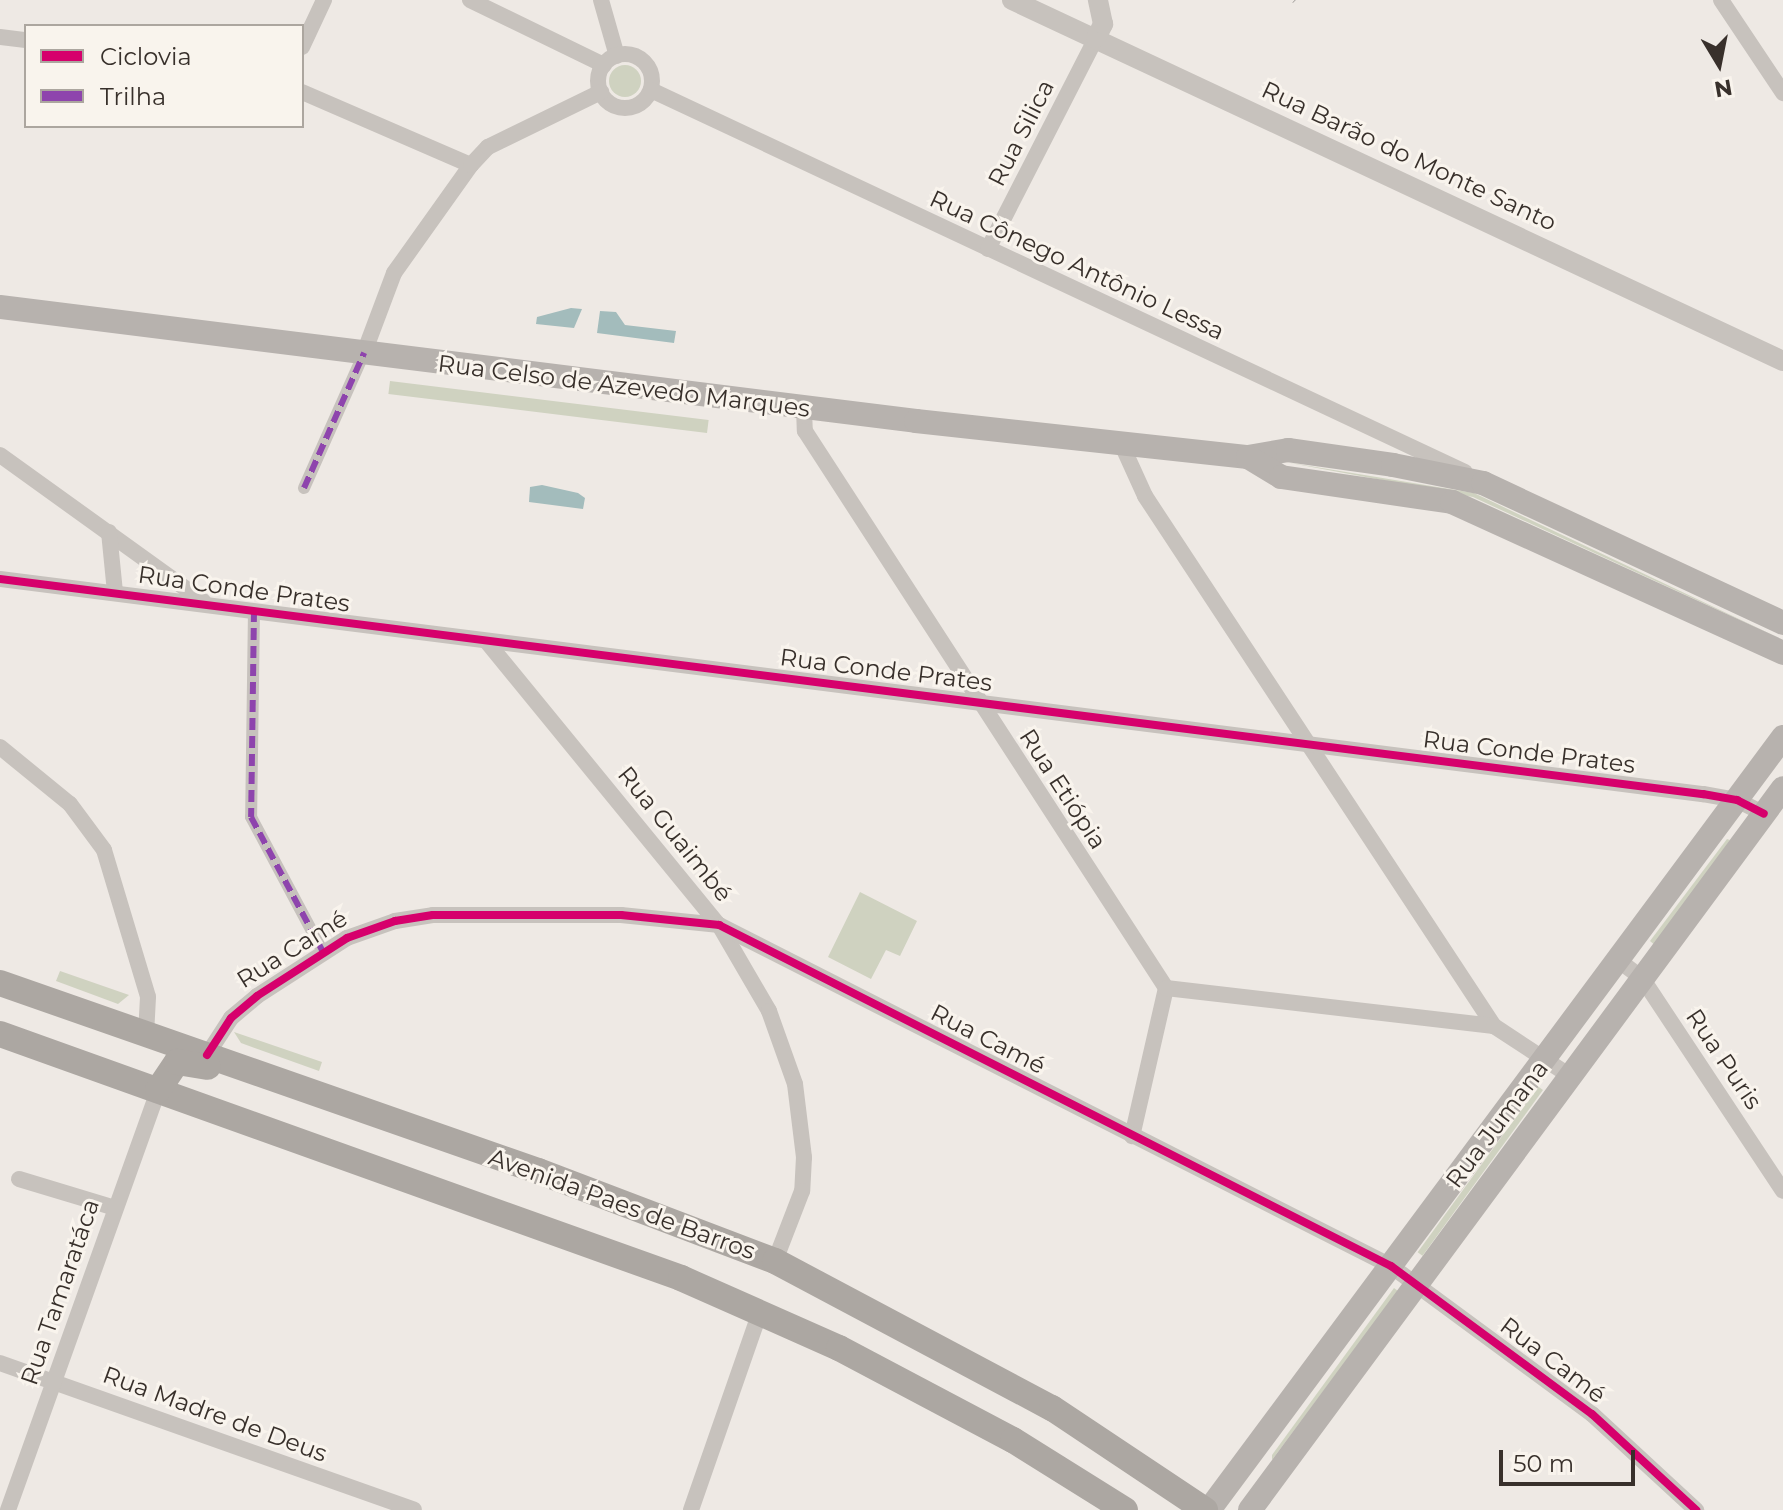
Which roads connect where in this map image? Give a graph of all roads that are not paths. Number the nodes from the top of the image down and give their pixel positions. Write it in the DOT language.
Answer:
graph roads {
  1 [pos="324,0"];
  2 [pos="470,0"];
  3 [pos="601,0"];
  4 [pos="1012,0"];
  5 [pos="1098,0"];
  6 [pos="1721,0"];
  7 [pos="1054,9"];
  8 [pos="0,37"];
  9 [pos="1096,38"];
  10 [pos="24,40"];
  11 [pos="304,43"];
  12 [pos="610,60"];
  13 [pos="651,90"];
  14 [pos="601,92"];
  15 [pos="304,93"];
  16 [pos="1783,93"];
  17 [pos="471,165"];
  18 [pos="988,249"];
  19 [pos="0,307"];
  20 [pos="364,353"];
  21 [pos="1783,361"];
  22 [pos="804,408"];
  23 [pos="1121,443"];
  24 [pos="0,455"];
  25 [pos="1248,457"];
  26 [pos="1483,483"];
  27 [pos="304,488"];
  28 [pos="109,532"];
  29 [pos="0,579"];
  30 [pos="115,592"];
  31 [pos="205,602"];
  32 [pos="254,610"];
  33 [pos="1783,623"];
  34 [pos="487,642"];
  35 [pos="1783,653"];
  36 [pos="984,702"];
  37 [pos="1783,737"];
  38 [pos="1312,743"];
  39 [pos="0,747"];
  40 [pos="1783,788"];
  41 [pos="1737,800"];
  42 [pos="1764,814"];
  43 [pos="719,925"];
  44 [pos="323,952"];
  45 [pos="1618,960"];
  46 [pos="1642,978"];
  47 [pos="0,983"];
  48 [pos="1166,988"];
  49 [pos="1494,1026"];
  50 [pos="146,1033"];
  51 [pos="0,1034"];
  52 [pos="207,1055"];
  53 [pos="1545,1059"];
  54 [pos="1570,1076"];
  55 [pos="158,1090"];
  56 [pos="334,1102"];
  57 [pos="1132,1136"];
  58 [pos="19,1179"];
  59 [pos="1783,1191"];
  60 [pos="115,1208"];
  61 [pos="775,1261"];
  62 [pos="1391,1266"];
  63 [pos="1418,1283"];
  64 [pos="760,1312"];
  65 [pos="0,1363"];
  66 [pos="55,1383"];
  67 [pos="8,1510"];
  68 [pos="414,1510"];
  69 [pos="691,1510"];
  70 [pos="1125,1510"];
  71 [pos="1207,1510"];
  72 [pos="1250,1510"];
  73 [pos="1696,1510"];
  1 -- 11 [label="street"];
  2 -- 12 [label="street"];
  3 -- 12 [label="street"];
  4 -- 7 [label="street, Rua Barão do Monte Santo"];
  5 -- 9 [label="street"];
  6 -- 16 [label="street"];
  7 -- 9 [label="street, Rua Barão do Monte Santo"];
  8 -- 10 [label="street"];
  9 -- 18 [label="street, Rua Silica"];
  9 -- 21 [label="street, Rua Barão do Monte Santo"];
  12 -- 13 [label="street"];
  12 -- 14 [label="street"];
  13 -- 14 [label="street"];
  13 -- 18 [label="street, Rua Cônego Antônio Lessa"];
  14 -- 17 [label="street"];
  15 -- 17 [label="street"];
  17 -- 20 [label="street"];
  18 -- 26 [label="street, Rua Cônego Antônio Lessa"];
  19 -- 20 [label="main road, Rua Celso de Azevedo Marques"];
  20 -- 22 [label="main road, Rua Celso de Azevedo Marques"];
  20 -- 27 [label="street"];
  22 -- 23 [label="main road, Rua Celso de Azevedo Marques"];
  22 -- 36 [label="street, Rua Etiópia"];
  23 -- 25 [label="main road, Rua Celso de Azevedo Marques"];
  23 -- 38 [label="street"];
  24 -- 28 [label="street"];
  25 -- 26 [label="main road, Rua Celso de Azevedo Marques"];
  25 -- 35 [label="main road, Rua Celso de Azevedo Marques"];
  26 -- 33 [label="main road, Rua Celso de Azevedo Marques"];
  28 -- 30 [label="street"];
  28 -- 31 [label="street"];
  29 -- 30 [label="street, Rua Conde Prates"];
  30 -- 31 [label="street, Rua Conde Prates"];
  31 -- 32 [label="street, Rua Conde Prates"];
  32 -- 34 [label="street, Rua Conde Prates"];
  32 -- 44 [label="street"];
  34 -- 36 [label="street, Rua Conde Prates"];
  34 -- 43 [label="street, Rua Guaimbé"];
  36 -- 38 [label="street, Rua Conde Prates"];
  36 -- 48 [label="street, Rua Etiópia"];
  37 -- 41 [label="main road, Rua Jumana"];
  38 -- 41 [label="street, Rua Conde Prates"];
  38 -- 49 [label="street"];
  39 -- 50 [label="street"];
  40 -- 42 [label="main road, Rua Jumana"];
  41 -- 42 [label="street, Rua Conde Prates"];
  41 -- 45 [label="main road, Rua Jumana"];
  42 -- 46 [label="main road, Rua Jumana"];
  43 -- 44 [label="street, Rua Camé"];
  43 -- 57 [label="street, Rua Camé"];
  43 -- 61 [label="street, Rua Guaimbé"];
  44 -- 52 [label="street, Rua Camé"];
  45 -- 46 [label="street, Rua Puris"];
  45 -- 53 [label="main road, Rua Jumana"];
  46 -- 54 [label="main road, Rua Jumana"];
  46 -- 59 [label="street, Rua Puris"];
  47 -- 50 [label="main road, Avenida Paes de Barros"];
  48 -- 49 [label="street"];
  48 -- 57 [label="street"];
  49 -- 53 [label="street"];
  50 -- 52 [label="main road, Avenida Paes de Barros"];
  51 -- 55 [label="main road, Avenida Paes de Barros"];
  52 -- 56 [label="main road, Avenida Paes de Barros"];
  53 -- 54 [label="street"];
  53 -- 62 [label="main road, Rua Jumana"];
  54 -- 63 [label="main road, Rua Jumana"];
  55 -- 56 [label="main road"];
  55 -- 60 [label="street, Rua Tamaratáca"];
  55 -- 64 [label="main road, Avenida Paes de Barros"];
  56 -- 61 [label="main road, Avenida Paes de Barros"];
  57 -- 62 [label="street, Rua Camé"];
  58 -- 60 [label="street"];
  60 -- 66 [label="street, Rua Tamaratáca"];
  61 -- 71 [label="main road, Avenida Paes de Barros"];
  62 -- 63 [label="street, Rua Camé"];
  62 -- 71 [label="main road, Rua Jumana"];
  63 -- 72 [label="main road, Rua Jumana"];
  63 -- 73 [label="street, Rua Camé"];
  64 -- 69 [label="street"];
  64 -- 70 [label="main road, Avenida Paes de Barros"];
  65 -- 66 [label="street, Rua Madre de Deus"];
  66 -- 67 [label="street, Rua Tamaratáca"];
  66 -- 68 [label="street, Rua Madre de Deus"];
}
